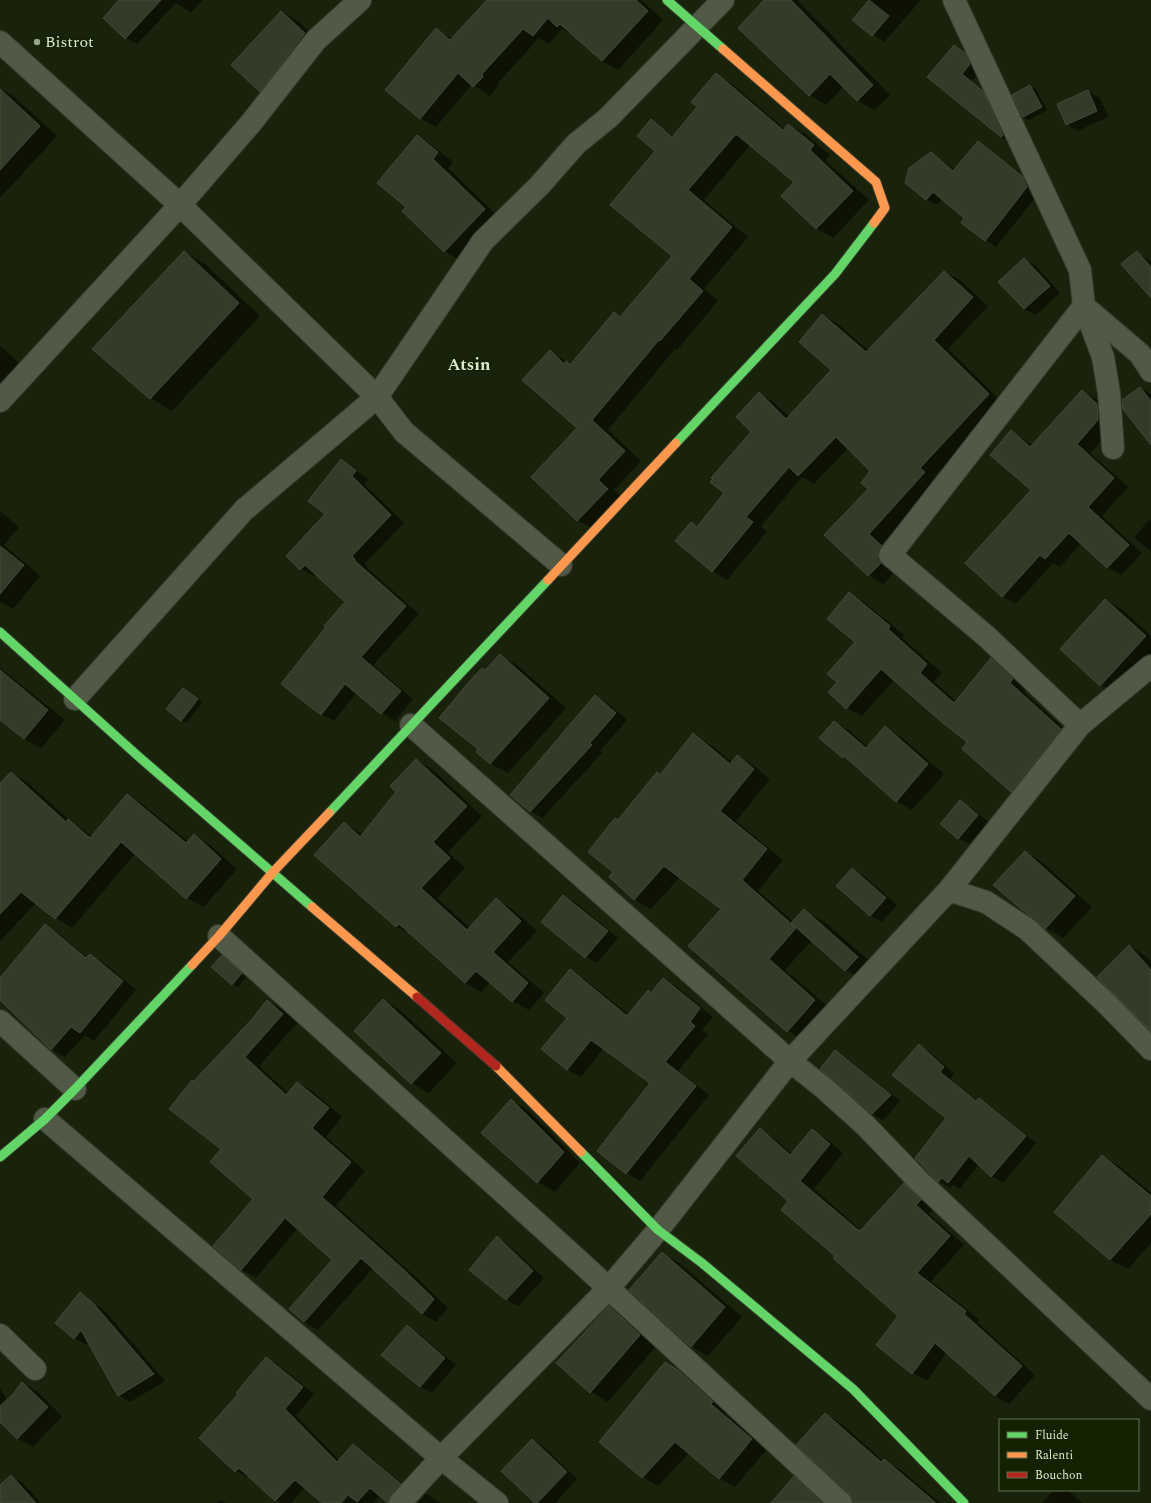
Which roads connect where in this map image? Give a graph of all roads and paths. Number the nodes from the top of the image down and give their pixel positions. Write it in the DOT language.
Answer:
graph roads {
  1 [pos="360,0"];
  2 [pos="667,0"];
  3 [pos="722,0"];
  4 [pos="954,0"];
  5 [pos="697,25"];
  6 [pos="0,42"];
  7 [pos="180,205"];
  8 [pos="1084,306"];
  9 [pos="1151,371"];
  10 [pos="378,397"];
  11 [pos="0,402"];
  12 [pos="1113,448"];
  13 [pos="561,565"];
  14 [pos="0,632"];
  15 [pos="1151,666"];
  16 [pos="75,699"];
  17 [pos="411,725"];
  18 [pos="1080,725"];
  19 [pos="273,872"];
  20 [pos="949,890"];
  21 [pos="219,936"];
  22 [pos="0,1021"];
  23 [pos="1151,1049"];
  24 [pos="790,1061"];
  25 [pos="75,1089"];
  26 [pos="45,1119"];
  27 [pos="0,1157"];
  28 [pos="658,1230"];
  29 [pos="608,1289"];
  30 [pos="0,1335"];
  31 [pos="35,1369"];
  32 [pos="1151,1399"];
  33 [pos="441,1458"];
  34 [pos="400,1503"];
  35 [pos="497,1503"];
  36 [pos="841,1503"];
  37 [pos="964,1503"];
  1 -- 7 [label="street"];
  2 -- 5 [label="street"];
  3 -- 5 [label="street"];
  4 -- 8 [label="street"];
  5 -- 10 [label="street"];
  5 -- 13 [label="street"];
  6 -- 7 [label="street"];
  7 -- 10 [label="street"];
  7 -- 11 [label="street"];
  8 -- 9 [label="street"];
  8 -- 12 [label="street"];
  8 -- 18 [label="street"];
  10 -- 13 [label="street"];
  10 -- 16 [label="street"];
  13 -- 17 [label="street"];
  14 -- 16 [label="street"];
  15 -- 18 [label="street"];
  16 -- 19 [label="street"];
  17 -- 19 [label="street"];
  17 -- 24 [label="street"];
  18 -- 20 [label="street"];
  19 -- 21 [label="street"];
  19 -- 28 [label="street"];
  20 -- 23 [label="street"];
  20 -- 24 [label="street"];
  21 -- 25 [label="street"];
  21 -- 29 [label="street"];
  22 -- 25 [label="street"];
  24 -- 28 [label="street"];
  24 -- 32 [label="street"];
  25 -- 26 [label="street"];
  26 -- 27 [label="street"];
  26 -- 33 [label="street"];
  28 -- 29 [label="street"];
  28 -- 37 [label="street"];
  29 -- 33 [label="street"];
  29 -- 36 [label="street"];
  30 -- 31 [label="street"];
  33 -- 34 [label="street"];
  33 -- 35 [label="street"];
}
